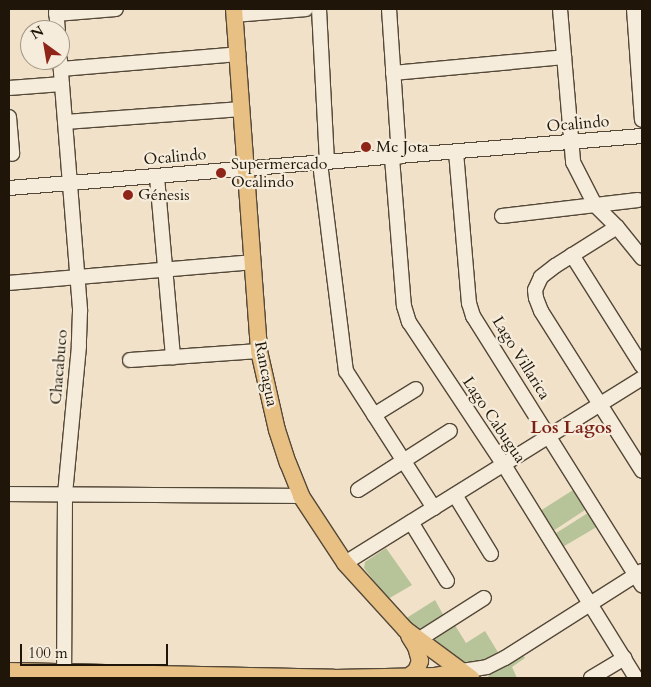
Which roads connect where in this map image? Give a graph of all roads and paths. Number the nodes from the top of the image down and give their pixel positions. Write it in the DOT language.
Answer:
graph roads {
  1 [pos="116,9"];
  2 [pos="306,9"];
  3 [pos="319,9"];
  4 [pos="389,9"];
  5 [pos="560,9"];
  6 [pos="634,9"];
  7 [pos="56,12"];
  8 [pos="234,12"];
  9 [pos="238,54"];
  10 [pos="564,57"];
  11 [pos="70,64"];
  12 [pos="61,70"];
  13 [pos="393,73"];
  14 [pos="62,84"];
  15 [pos="9,88"];
  16 [pos="242,109"];
  17 [pos="9,117"];
  18 [pos="642,120"];
  19 [pos="65,122"];
  20 [pos="642,136"];
  21 [pos="571,142"];
  22 [pos="456,152"];
  23 [pos="12,154"];
  24 [pos="396,157"];
  25 [pos="324,162"];
  26 [pos="246,169"];
  27 [pos="157,177"];
  28 [pos="70,183"];
  29 [pos="9,188"];
  30 [pos="638,200"];
  31 [pos="595,205"];
  32 [pos="502,216"];
  33 [pos="617,227"];
  34 [pos="641,254"];
  35 [pos="572,255"];
  36 [pos="254,262"];
  37 [pos="165,270"];
  38 [pos="77,276"];
  39 [pos="9,283"];
  40 [pos="259,351"];
  41 [pos="173,357"];
  42 [pos="130,360"];
  43 [pos="642,366"];
  44 [pos="642,378"];
  45 [pos="416,389"];
  46 [pos="600,404"];
  47 [pos="374,415"];
  48 [pos="450,431"];
  49 [pos="549,436"];
  50 [pos="404,461"];
  51 [pos="504,464"];
  52 [pos="642,471"];
  53 [pos="358,490"];
  54 [pos="9,494"];
  55 [pos="65,495"];
  56 [pos="455,495"];
  57 [pos="302,496"];
  58 [pos="434,508"];
  59 [pos="411,522"];
  60 [pos="491,554"];
  61 [pos="345,563"];
  62 [pos="640,577"];
  63 [pos="447,581"];
  64 [pos="484,598"];
  65 [pos="590,604"];
  66 [pos="412,635"];
  67 [pos="624,658"];
  68 [pos="9,671"];
  69 [pos="64,675"];
  70 [pos="466,675"];
  71 [pos="208,676"];
  72 [pos="246,677"];
  73 [pos="408,677"];
  74 [pos="435,677"];
  75 [pos="334,678"];
  76 [pos="591,678"];
  77 [pos="636,678"];
  1 -- 7 [label="street"];
  2 -- 8 [label="street"];
  3 -- 25 [label="street"];
  4 -- 13 [label="street, Lago Cabugua"];
  5 -- 10 [label="street"];
  6 -- 18 [label="street"];
  8 -- 9 [label="main road, Rancagua"];
  9 -- 11 [label="street"];
  9 -- 16 [label="main road, Rancagua"];
  10 -- 13 [label="street"];
  10 -- 21 [label="street"];
  12 -- 14 [label="street, Chacabuco"];
  13 -- 24 [label="street, Lago Cabugua"];
  14 -- 15 [label="street"];
  14 -- 19 [label="street, Chacabuco"];
  16 -- 19 [label="street"];
  16 -- 26 [label="main road, Rancagua"];
  17 -- 23 [label="street"];
  19 -- 28 [label="street, Chacabuco"];
  20 -- 21 [label="street, Ocalindo"];
  21 -- 22 [label="street, Ocalindo"];
  21 -- 31 [label="street"];
  22 -- 24 [label="street, Ocalindo"];
  22 -- 49 [label="street, Lago Villarica"];
  24 -- 25 [label="street, Ocalindo"];
  24 -- 51 [label="street, Lago Cabugua"];
  25 -- 26 [label="street, Ocalindo"];
  25 -- 47 [label="street"];
  26 -- 27 [label="street, Ocalindo"];
  26 -- 36 [label="main road, Rancagua"];
  27 -- 28 [label="street, Ocalindo"];
  27 -- 37 [label="street"];
  28 -- 29 [label="street, Ocalindo"];
  28 -- 38 [label="street, Chacabuco"];
  30 -- 31 [label="street"];
  31 -- 32 [label="street"];
  31 -- 33 [label="street"];
  33 -- 34 [label="street"];
  33 -- 35 [label="street"];
  35 -- 43 [label="street"];
  35 -- 46 [label="street"];
  36 -- 37 [label="street"];
  36 -- 40 [label="main road, Rancagua"];
  37 -- 38 [label="street"];
  37 -- 41 [label="street"];
  38 -- 39 [label="street"];
  38 -- 55 [label="street, Chacabuco"];
  40 -- 41 [label="street"];
  40 -- 57 [label="main road, Rancagua"];
  41 -- 42 [label="street"];
  44 -- 46 [label="street"];
  45 -- 47 [label="street"];
  46 -- 49 [label="street"];
  46 -- 52 [label="street"];
  47 -- 50 [label="street"];
  48 -- 50 [label="street"];
  49 -- 51 [label="street"];
  49 -- 62 [label="street, Lago Villarica"];
  50 -- 53 [label="street"];
  50 -- 58 [label="street"];
  51 -- 56 [label="street"];
  51 -- 65 [label="street, Lago Cabugua"];
  54 -- 55 [label="street"];
  55 -- 57 [label="street"];
  55 -- 69 [label="street, Chacabuco"];
  56 -- 58 [label="street"];
  56 -- 60 [label="street"];
  57 -- 61 [label="main road, Rancagua"];
  58 -- 59 [label="street"];
  59 -- 61 [label="street"];
  59 -- 63 [label="street"];
  61 -- 66 [label="main road, Rancagua"];
  62 -- 65 [label="street"];
  64 -- 66 [label="street"];
  65 -- 67 [label="street, Lago Cabugua"];
  65 -- 70 [label="street"];
  66 -- 70 [label="main road, Rancagua"];
  66 -- 73 [label="main road"];
  67 -- 76 [label="street"];
  67 -- 77 [label="street, Lago Cabugua"];
  68 -- 69 [label="main road"];
  69 -- 71 [label="main road"];
  70 -- 74 [label="main road"];
  71 -- 72 [label="main road"];
  72 -- 75 [label="main road"];
  73 -- 74 [label="main road"];
  73 -- 75 [label="main road"];
}
